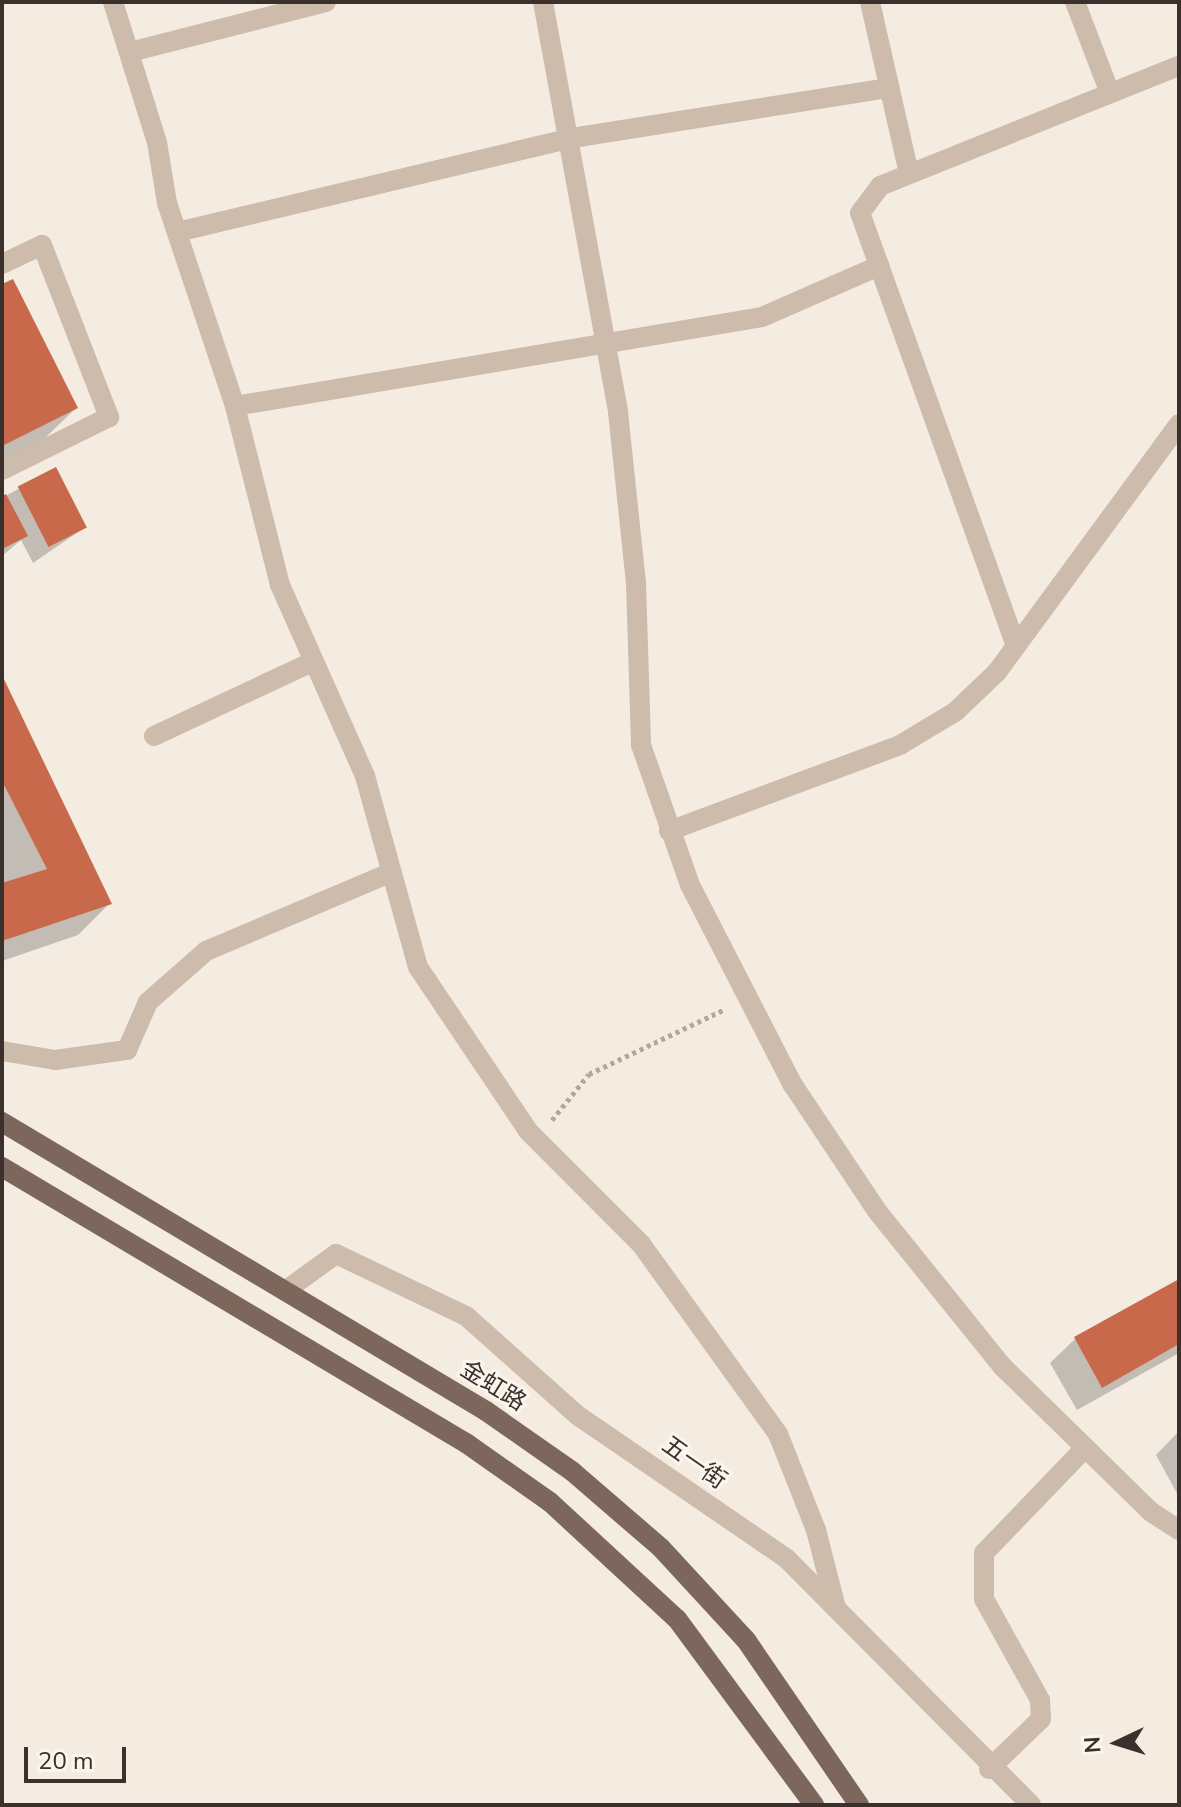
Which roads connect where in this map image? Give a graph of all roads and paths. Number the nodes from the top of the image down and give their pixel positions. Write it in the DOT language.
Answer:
graph roads {
  1 [pos="113,2"];
  2 [pos="326,2"];
  3 [pos="543,2"];
  4 [pos="870,2"];
  5 [pos="1075,2"];
  6 [pos="130,52"];
  7 [pos="1179,66"];
  8 [pos="889,88"];
  9 [pos="1110,93"];
  10 [pos="572,138"];
  11 [pos="909,174"];
  12 [pos="177,232"];
  13 [pos="2,264"];
  14 [pos="879,266"];
  15 [pos="607,342"];
  16 [pos="235,406"];
  17 [pos="1179,424"];
  18 [pos="2,470"];
  19 [pos="1016,646"];
  20 [pos="312,662"];
  21 [pos="154,736"];
  22 [pos="669,831"];
  23 [pos="390,873"];
  24 [pos="748,998"];
  25 [pos="2,1051"];
  26 [pos="2,1122"];
  27 [pos="537,1140"];
  28 [pos="2,1167"];
  29 [pos="285,1291"];
  30 [pos="1085,1448"];
  31 [pos="1179,1530"];
  32 [pos="836,1608"];
  33 [pos="989,1769"];
  34 [pos="814,1805"];
  35 [pos="859,1805"];
  36 [pos="1031,1805"];
  1 -- 6 [label="street"];
  2 -- 6 [label="street"];
  3 -- 10 [label="street"];
  4 -- 8 [label="street"];
  5 -- 9 [label="street"];
  6 -- 12 [label="street"];
  7 -- 9 [label="street"];
  8 -- 10 [label="street"];
  8 -- 11 [label="street"];
  9 -- 11 [label="street"];
  10 -- 12 [label="street"];
  10 -- 15 [label="street"];
  11 -- 14 [label="street"];
  12 -- 16 [label="street"];
  13 -- 18 [label="street"];
  14 -- 15 [label="street"];
  14 -- 19 [label="street"];
  15 -- 16 [label="street"];
  15 -- 22 [label="street"];
  16 -- 20 [label="street"];
  17 -- 19 [label="street"];
  19 -- 22 [label="street"];
  20 -- 21 [label="street"];
  20 -- 23 [label="street"];
  22 -- 24 [label="street"];
  23 -- 25 [label="street"];
  23 -- 27 [label="street"];
  24 -- 27 [label="path"];
  24 -- 30 [label="street"];
  26 -- 29 [label="main road, 金虹路"];
  27 -- 32 [label="street"];
  28 -- 34 [label="main road"];
  29 -- 32 [label="street, 五一街"];
  29 -- 35 [label="main road, 金虹路"];
  30 -- 31 [label="street"];
  30 -- 33 [label="street"];
  32 -- 33 [label="street, 五一街"];
  33 -- 36 [label="street, 五一街"];
}
